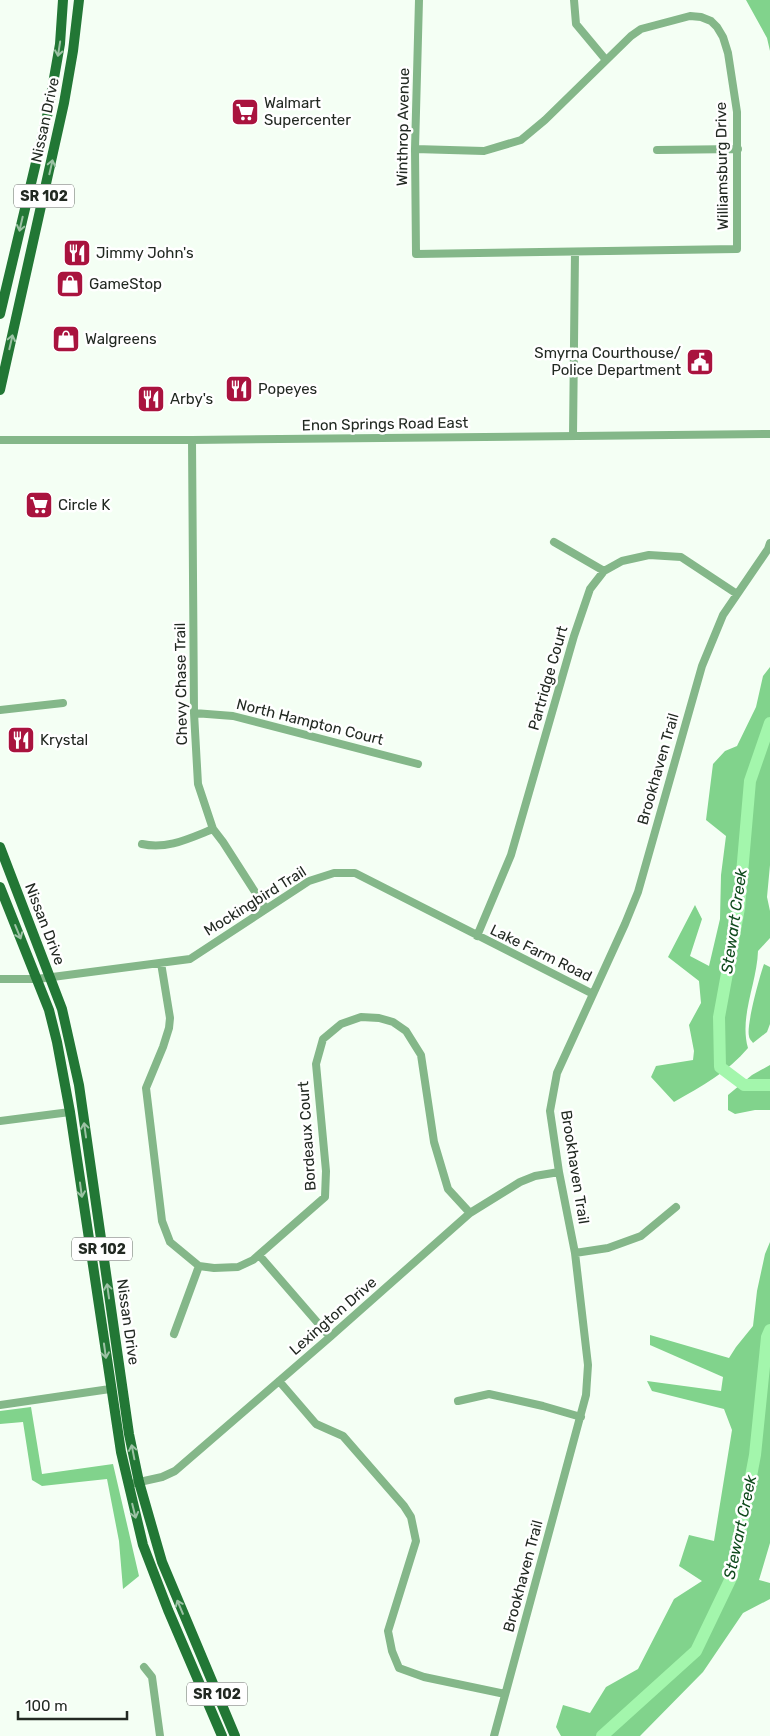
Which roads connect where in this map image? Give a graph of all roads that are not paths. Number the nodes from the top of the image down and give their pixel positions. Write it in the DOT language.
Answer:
graph roads {
  1 [pos="63,0"];
  2 [pos="79,0"];
  3 [pos="419,0"];
  4 [pos="574,0"];
  5 [pos="606,60"];
  6 [pos="416,149"];
  7 [pos="738,149"];
  8 [pos="657,150"];
  9 [pos="575,252"];
  10 [pos="416,254"];
  11 [pos="0,314"];
  12 [pos="0,390"];
  13 [pos="770,434"];
  14 [pos="573,436"];
  15 [pos="0,440"];
  16 [pos="192,440"];
  17 [pos="554,542"];
  18 [pos="770,543"];
  19 [pos="604,571"];
  20 [pos="737,594"];
  21 [pos="63,703"];
  22 [pos="0,710"];
  23 [pos="194,713"];
  24 [pos="418,764"];
  25 [pos="213,829"];
  26 [pos="142,844"];
  27 [pos="0,847"];
  28 [pos="0,887"];
  29 [pos="266,909"];
  30 [pos="476,936"];
  31 [pos="161,963"];
  32 [pos="49,977"];
  33 [pos="0,979"];
  34 [pos="37,979"];
  35 [pos="593,994"];
  36 [pos="70,1112"];
  37 [pos="0,1121"];
  38 [pos="559,1172"];
  39 [pos="676,1207"];
  40 [pos="470,1213"];
  41 [pos="575,1253"];
  42 [pos="259,1255"];
  43 [pos="199,1266"];
  44 [pos="174,1334"];
  45 [pos="330,1337"];
  46 [pos="279,1380"];
  47 [pos="110,1389"];
  48 [pos="458,1401"];
  49 [pos="0,1405"];
  50 [pos="581,1417"];
  51 [pos="139,1482"];
  52 [pos="128,1484"];
  53 [pos="144,1667"];
  54 [pos="505,1694"];
  55 [pos="160,1736"];
  56 [pos="222,1736"];
  57 [pos="235,1736"];
  58 [pos="494,1736"];
  1 -- 11 [label="main road, Nissan Drive / SR 102, one-way"];
  12 -- 2 [label="main road, Nissan Drive / SR 102, one-way"];
  3 -- 6 [label="street, Winthrop Avenue"];
  4 -- 5 [label="street"];
  5 -- 6 [label="street, Williamsburg Drive"];
  5 -- 7 [label="street, Williamsburg Drive"];
  6 -- 10 [label="street, Winthrop Avenue"];
  7 -- 8 [label="street"];
  7 -- 9 [label="street, Williamsburg Drive"];
  9 -- 10 [label="street, Williamsburg Drive"];
  9 -- 14 [label="street"];
  13 -- 14 [label="street, Enon Springs Road East"];
  14 -- 16 [label="street, Enon Springs Road East"];
  15 -- 16 [label="street, Enon Springs Road East"];
  16 -- 23 [label="street, Chevy Chase Trail"];
  17 -- 19 [label="street"];
  18 -- 20 [label="street, Brookhaven Trail"];
  19 -- 20 [label="street, Partridge Court"];
  19 -- 30 [label="street, Partridge Court"];
  20 -- 35 [label="street, Brookhaven Trail"];
  21 -- 22 [label="street"];
  23 -- 24 [label="street, North Hampton Court"];
  23 -- 25 [label="street, Chevy Chase Trail"];
  25 -- 26 [label="street"];
  25 -- 29 [label="street, Chevy Chase Trail"];
  27 -- 32 [label="main road, Nissan Drive / SR 102"];
  28 -- 34 [label="main road, Nissan Drive / SR 102, one-way"];
  29 -- 30 [label="street, Mockingbird Trail"];
  29 -- 31 [label="street, Mockingbird Trail"];
  30 -- 35 [label="street, Lake Farm Road"];
  31 -- 32 [label="street, Mockingbird Trail"];
  31 -- 43 [label="street"];
  32 -- 34 [label="street, Mockingbird Trail"];
  51 -- 32 [label="main road, Nissan Drive / SR 102, one-way"];
  33 -- 34 [label="street"];
  34 -- 36 [label="main road, Nissan Drive / SR 102"];
  35 -- 38 [label="street, Brookhaven Trail"];
  36 -- 37 [label="street"];
  36 -- 47 [label="main road, Nissan Drive / SR 102, one-way"];
  38 -- 40 [label="street, Lexington Drive"];
  38 -- 41 [label="street, Brookhaven Trail"];
  39 -- 41 [label="street"];
  40 -- 42 [label="street, Bordeaux Court"];
  40 -- 45 [label="street, Lexington Drive"];
  41 -- 50 [label="street, Brookhaven Trail"];
  42 -- 43 [label="street, Bordeaux Court"];
  42 -- 45 [label="street"];
  43 -- 44 [label="street"];
  45 -- 46 [label="street, Lexington Drive"];
  46 -- 51 [label="street, Lexington Drive"];
  46 -- 54 [label="street"];
  47 -- 49 [label="street"];
  47 -- 52 [label="main road, Nissan Drive / SR 102"];
  48 -- 50 [label="street"];
  50 -- 54 [label="street, Brookhaven Trail"];
  51 -- 52 [label="street, Lexington Drive"];
  57 -- 51 [label="main road, Nissan Drive / SR 102, one-way"];
  52 -- 56 [label="main road, Nissan Drive / SR 102, one-way"];
  53 -- 55 [label="street"];
  54 -- 58 [label="street, Brookhaven Trail"];
}
